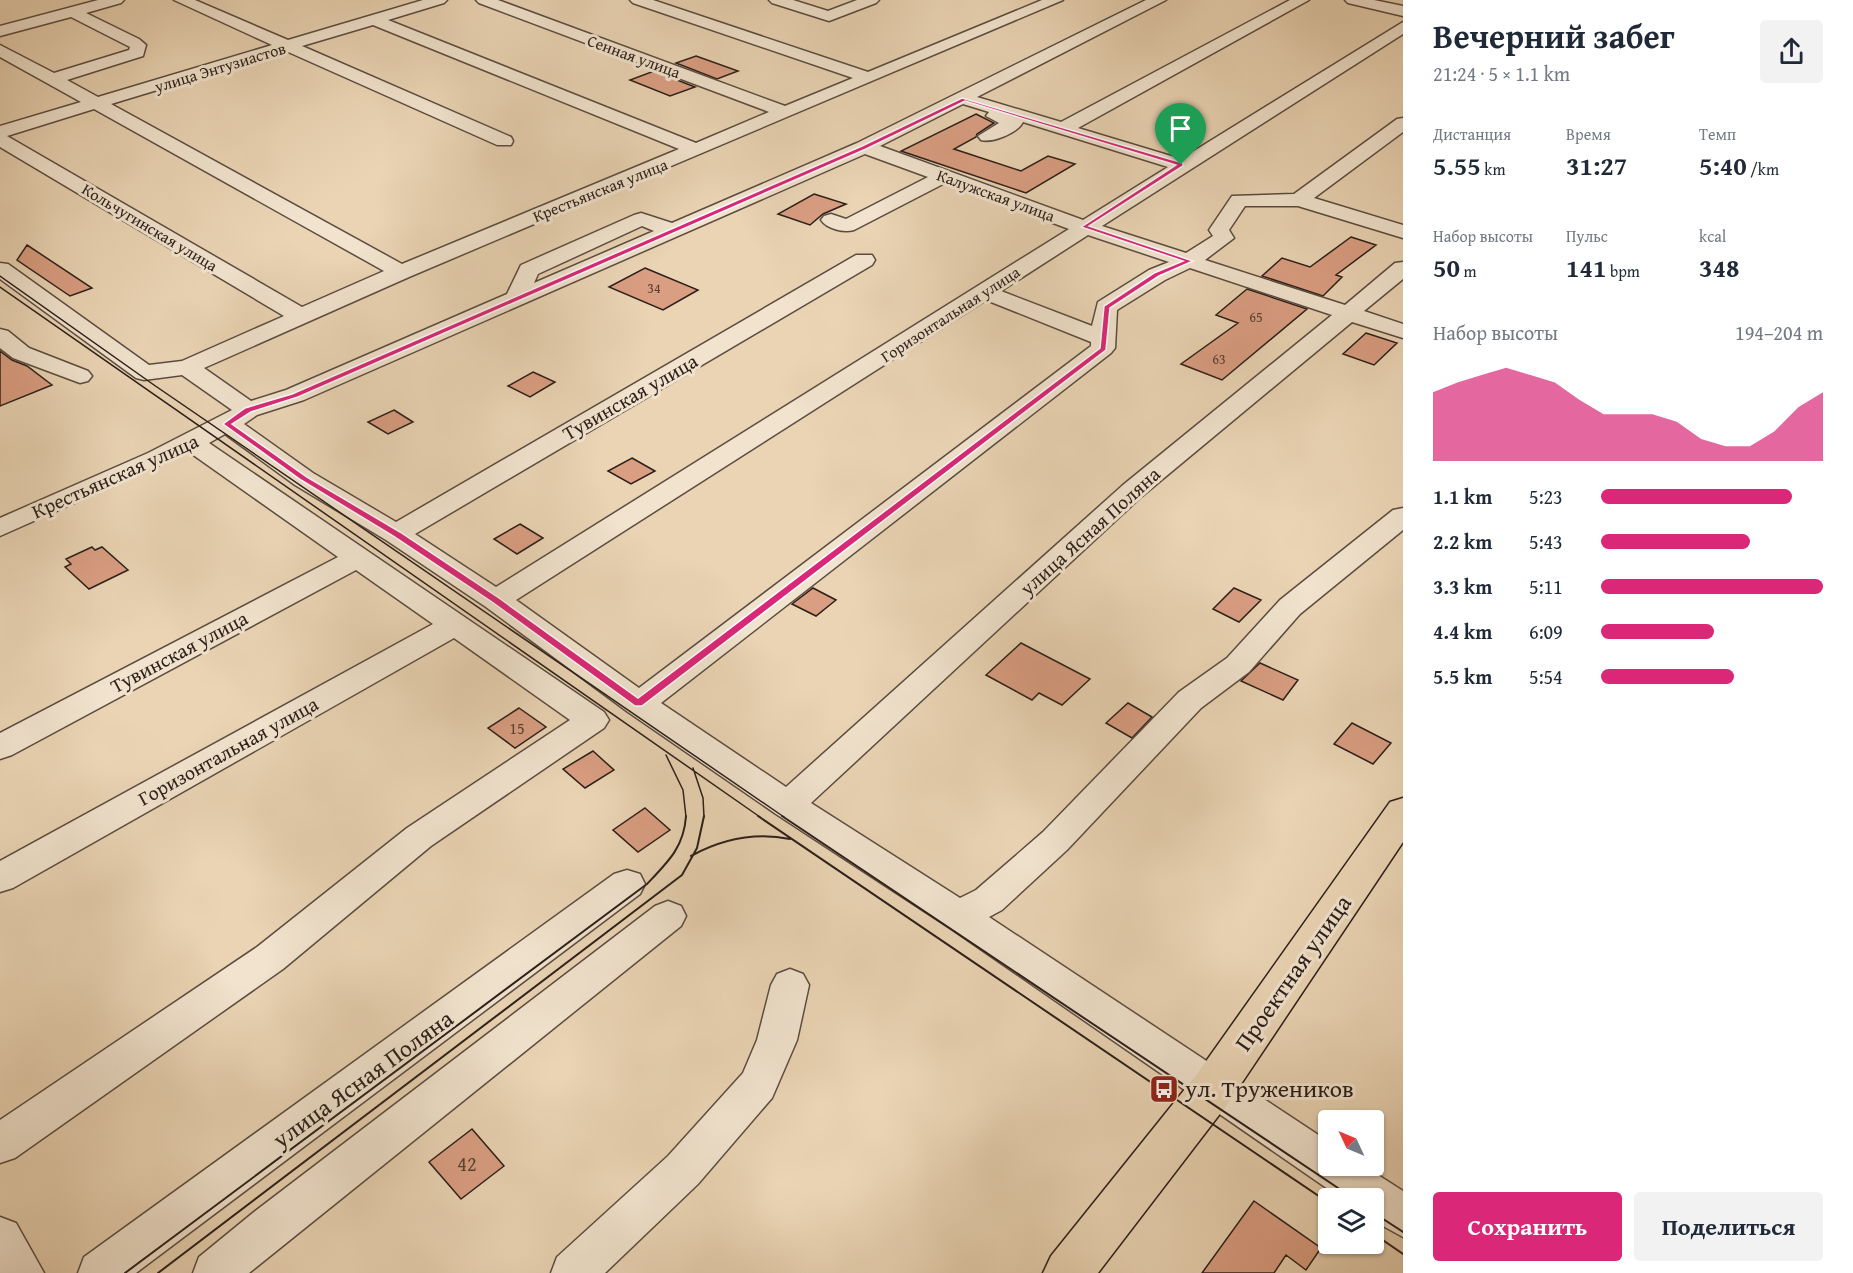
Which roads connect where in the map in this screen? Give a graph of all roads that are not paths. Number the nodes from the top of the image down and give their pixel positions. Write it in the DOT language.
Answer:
graph roads {
  1 [pos="116,0"];
  2 [pos="182,0"];
  3 [pos="439,0"];
  4 [pos="484,0"];
  5 [pos="638,0"];
  6 [pos="777,0"];
  7 [pos="871,0"];
  8 [pos="1055,0"];
  9 [pos="1158,0"];
  10 [pos="1301,0"];
  11 [pos="1353,0"];
  12 [pos="1403,11"];
  13 [pos="73,12"];
  14 [pos="374,20"];
  15 [pos="1403,27"];
  16 [pos="0,31"];
  17 [pos="290,46"];
  18 [pos="0,50"];
  19 [pos="869,78"];
  20 [pos="52,79"];
  21 [pos="960,101"];
  22 [pos="97,104"];
  23 [pos="785,112"];
  24 [pos="1403,123"];
  25 [pos="1062,129"];
  26 [pos="0,132"];
  27 [pos="987,136"];
  28 [pos="0,139"];
  29 [pos="504,141"];
  30 [pos="864,147"];
  31 [pos="697,150"];
  32 [pos="1181,165"];
  33 [pos="944,176"];
  34 [pos="1299,200"];
  35 [pos="831,220"];
  36 [pos="1084,227"];
  37 [pos="1403,232"];
  38 [pos="864,260"];
  39 [pos="1189,261"];
  40 [pos="0,269"];
  41 [pos="1402,271"];
  42 [pos="401,272"];
  43 [pos="984,292"];
  44 [pos="1349,314"];
  45 [pos="300,316"];
  46 [pos="1403,331"];
  47 [pos="0,336"];
  48 [pos="1102,338"];
  49 [pos="11,358"];
  50 [pos="186,367"];
  51 [pos="80,376"];
  52 [pos="237,417"];
  53 [pos="191,442"];
  54 [pos="1403,516"];
  55 [pos="0,528"];
  56 [pos="396,534"];
  57 [pos="358,556"];
  58 [pos="496,600"];
  59 [pos="456,624"];
  60 [pos="639,704"];
  61 [pos="0,747"];
  62 [pos="788,805"];
  63 [pos="1403,812"];
  64 [pos="0,878"];
  65 [pos="627,884"];
  66 [pos="668,916"];
  67 [pos="958,916"];
  68 [pos="790,985"];
  69 [pos="1214,1088"];
  70 [pos="0,1144"];
  71 [pos="1403,1216"];
  72 [pos="0,1238"];
  73 [pos="22,1273"];
  74 [pos="100,1273"];
  75 [pos="215,1273"];
  76 [pos="573,1273"];
  77 [pos="1068,1273"];
  1 -- 13 [label="street"];
  2 -- 17 [label="street"];
  3 -- 14 [label="street, улица Энтузиастов"];
  4 -- 23 [label="street, Сенная улица"];
  5 -- 19 [label="street"];
  6 -- 7 [label="street"];
  8 -- 19 [label="street, Крестьянская улица"];
  9 -- 21 [label="street, Крестьянская улица"];
  10 -- 25 [label="street"];
  11 -- 12 [label="street"];
  13 -- 16 [label="street"];
  13 -- 20 [label="street"];
  14 -- 17 [label="street, улица Энтузиастов"];
  14 -- 31 [label="street"];
  15 -- 32 [label="street, Горизонтальная улица"];
  17 -- 22 [label="street, улица Энтузиастов"];
  17 -- 29 [label="street"];
  18 -- 20 [label="street"];
  19 -- 23 [label="street, Крестьянская улица"];
  20 -- 22 [label="street"];
  21 -- 25 [label="street"];
  21 -- 27 [label="street"];
  21 -- 30 [label="street, Крестьянская улица"];
  22 -- 26 [label="street, улица Энтузиастов"];
  22 -- 42 [label="street"];
  23 -- 31 [label="street, Крестьянская улица"];
  24 -- 34 [label="street"];
  25 -- 32 [label="street"];
  28 -- 45 [label="street, Кольчугинская улица"];
  30 -- 33 [label="street, Калужская улица"];
  30 -- 52 [label="street, Крестьянская улица"];
  31 -- 42 [label="street, Крестьянская улица"];
  32 -- 36 [label="street, Горизонтальная улица"];
  33 -- 35 [label="street"];
  33 -- 36 [label="street, Калужская улица"];
  34 -- 37 [label="street"];
  34 -- 39 [label="street"];
  36 -- 39 [label="street, Калужская улица"];
  36 -- 43 [label="street, Горизонтальная улица"];
  38 -- 56 [label="street, Тувинская улица"];
  39 -- 44 [label="street, Калужская улица"];
  39 -- 48 [label="street"];
  40 -- 50 [label="street, Крестьянская улица"];
  41 -- 44 [label="street, улица Ясная Поляна"];
  42 -- 45 [label="street, Крестьянская улица"];
  43 -- 48 [label="street"];
  43 -- 58 [label="street, Горизонтальная улица"];
  44 -- 46 [label="street, Калужская улица"];
  44 -- 62 [label="street, улица Ясная Поляна"];
  45 -- 50 [label="street, Крестьянская улица"];
  47 -- 49 [label="street"];
  48 -- 60 [label="street"];
  49 -- 51 [label="street"];
  50 -- 52 [label="street"];
  52 -- 53 [label="street, Крестьянская улица"];
  52 -- 56 [label="street"];
  53 -- 55 [label="street, Крестьянская улица"];
  53 -- 57 [label="street"];
  54 -- 67 [label="street"];
  56 -- 58 [label="street"];
  57 -- 59 [label="street"];
  57 -- 61 [label="street, Тувинская улица"];
  58 -- 60 [label="street"];
  59 -- 64 [label="street, Горизонтальная улица"];
  59 -- 70 [label="street"];
  60 -- 62 [label="street"];
  62 -- 67 [label="street"];
  63 -- 69 [label="main road, Проектная улица"];
  65 -- 74 [label="street, улица Ясная Поляна"];
  66 -- 75 [label="street"];
  67 -- 69 [label="street"];
  68 -- 76 [label="street"];
  69 -- 71 [label="street"];
  69 -- 77 [label="main road, Проектная улица"];
  72 -- 73 [label="street"];
}
